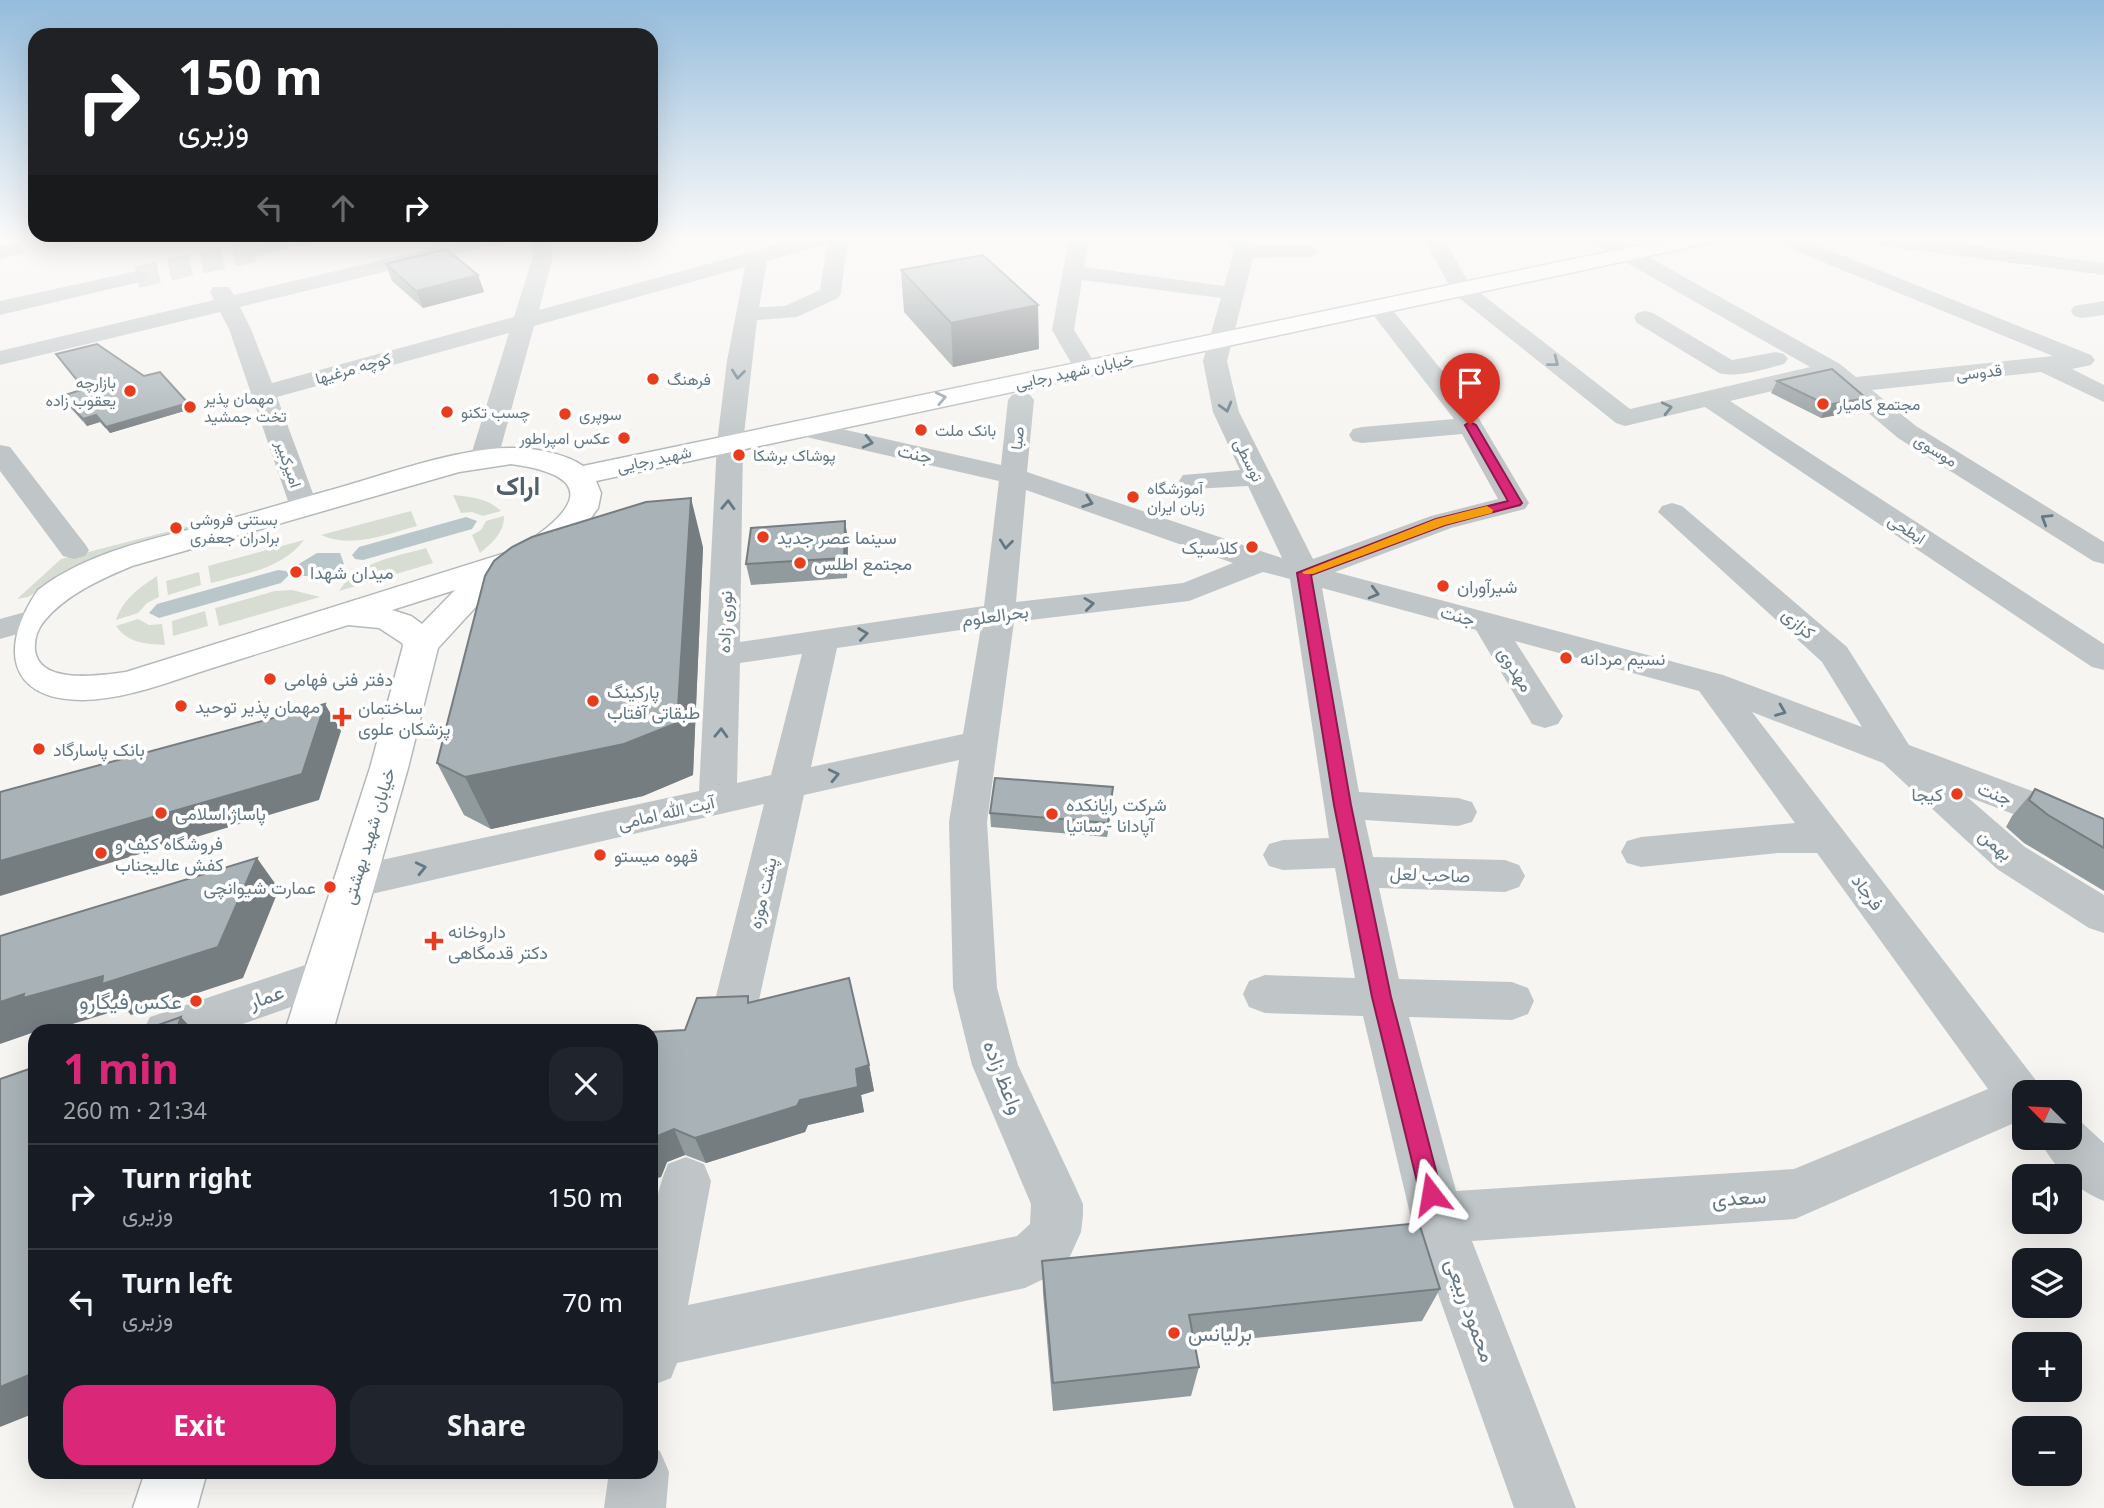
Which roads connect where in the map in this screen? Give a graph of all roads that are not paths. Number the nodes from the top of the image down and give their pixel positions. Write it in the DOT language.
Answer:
graph roads {
  1 [pos="186,308"];
  2 [pos="229,308"];
  3 [pos="528,308"];
  4 [pos="573,308"];
  5 [pos="750,308"];
  6 [pos="797,308"];
  7 [pos="1066,308"];
  8 [pos="1228,308"];
  9 [pos="1371,308"];
  10 [pos="1379,308"];
  11 [pos="1486,308"];
  12 [pos="1724,308"];
  13 [pos="1955,308"];
  14 [pos="1987,308"];
  15 [pos="1962,311"];
  16 [pos="749,314"];
  17 [pos="1645,318"];
  18 [pos="524,322"];
  19 [pos="1219,340"];
  20 [pos="1803,354"];
  21 [pos="0,358"];
  22 [pos="2094,359"];
  23 [pos="2044,365"];
  24 [pos="1086,368"];
  25 [pos="1831,369"];
  26 [pos="1853,386"];
  27 [pos="265,393"];
  28 [pos="2104,395"];
  29 [pos="1710,399"];
  30 [pos="1021,400"];
  31 [pos="1470,425"];
  32 [pos="802,428"];
  33 [pos="1362,435"];
  34 [pos="730,443"];
  35 [pos="0,453"];
  36 [pos="484,458"];
  37 [pos="578,476"];
  38 [pos="1012,476"];
  39 [pos="1257,477"];
  40 [pos="1193,481"];
  41 [pos="304,507"];
  42 [pos="1672,512"];
  43 [pos="74,550"];
  44 [pos="2104,555"];
  45 [pos="497,566"];
  46 [pos="1282,568"];
  47 [pos="999,614"];
  48 [pos="343,615"];
  49 [pos="1488,623"];
  50 [pos="13,626"];
  51 [pos="822,640"];
  52 [pos="421,645"];
  53 [pos="723,655"];
  54 [pos="2104,659"];
  55 [pos="1712,683"];
  56 [pos="1545,716"];
  57 [pos="978,743"];
  58 [pos="1898,757"];
  59 [pos="786,786"];
  60 [pos="718,801"];
  61 [pos="1342,805"];
  62 [pos="1458,812"];
  63 [pos="2104,834"];
  64 [pos="1828,838"];
  65 [pos="1641,852"];
  66 [pos="1283,855"];
  67 [pos="1354,862"];
  68 [pos="1505,876"];
  69 [pos="354,882"];
  70 [pos="2104,916"];
  71 [pos="326,976"];
  72 [pos="1265,994"];
  73 [pos="1381,997"];
  74 [pos="737,1000"];
  75 [pos="1512,1001"];
  76 [pos="186,1024"];
  77 [pos="311,1024"];
  78 [pos="2012,1083"];
  79 [pos="2012,1103"];
  80 [pos="2076,1150"];
  81 [pos="2104,1177"];
  82 [pos="686,1181"];
  83 [pos="1437,1218"];
  84 [pos="658,1319"];
  85 [pos="658,1348"];
  86 [pos="174,1479"];
  87 [pos="638,1479"];
  88 [pos="165,1508"];
  89 [pos="635,1508"];
  90 [pos="1545,1508"];
  1 -- 21 [label="street"];
  2 -- 27 [label="street, امیرکبیر"];
  3 -- 18 [label="street"];
  4 -- 18 [label="street, کوچه مرغیها"];
  5 -- 16 [label="street, نوری زاده"];
  6 -- 16 [label="street"];
  7 -- 24 [label="street"];
  8 -- 19 [label="street, توسطی"];
  9 -- 19 [label="main road, خیابان شهید رجایی"];
  10 -- 31 [label="street"];
  11 -- 29 [label="street, one-way"];
  12 -- 20 [label="street, موسوی"];
  13 -- 15 [label="street"];
  14 -- 15 [label="street"];
  15 -- 22 [label="street"];
  16 -- 34 [label="street, نوری زاده, one-way"];
  17 -- 20 [label="street"];
  18 -- 27 [label="street, کوچه مرغیها"];
  18 -- 36 [label="street"];
  19 -- 24 [label="main road, خیابان شهید رجایی"];
  19 -- 39 [label="street, توسطی, one-way"];
  20 -- 25 [label="street, موسوی"];
  22 -- 23 [label="street, قدوسی"];
  23 -- 26 [label="street, قدوسی"];
  23 -- 28 [label="street"];
  32 -- 24 [label="main road, خیابان شهید رجایی, one-way"];
  25 -- 26 [label="street, موسوی"];
  25 -- 29 [label="street"];
  44 -- 26 [label="street, موسوی, one-way"];
  27 -- 41 [label="street, امیرکبیر"];
  29 -- 54 [label="street, ابطحی"];
  30 -- 38 [label="street, صبا"];
  31 -- 33 [label="street"];
  31 -- 46 [label="street, بحرالعلوم"];
  32 -- 34 [label="main road, خیابان شهید رجایی"];
  32 -- 38 [label="street, جنت, one-way"];
  34 -- 37 [label="main road, شهید رجایی"];
  53 -- 34 [label="street, نوری زاده, one-way"];
  35 -- 43 [label="street"];
  36 -- 37 [label="main road"];
  36 -- 41 [label="main road"];
  37 -- 45 [label="main road"];
  38 -- 46 [label="street, جنت, one-way"];
  38 -- 47 [label="street, واعظ زاده, one-way"];
  39 -- 40 [label="street"];
  39 -- 46 [label="street, توسطی"];
  41 -- 50 [label="main road"];
  42 -- 58 [label="street, کزازی"];
  45 -- 48 [label="main road"];
  45 -- 52 [label="main road"];
  47 -- 46 [label="street, بحرالعلوم, one-way"];
  46 -- 49 [label="street, جنت, one-way"];
  46 -- 61 [label="street, محمود ربیعی"];
  51 -- 47 [label="street, بحرالعلوم, one-way"];
  47 -- 57 [label="street, واعظ زاده"];
  48 -- 50 [label="main road"];
  48 -- 52 [label="main road"];
  49 -- 55 [label="street, جنت"];
  49 -- 56 [label="street, مهدوی"];
  51 -- 53 [label="street, بحرالعلوم"];
  51 -- 59 [label="street, پشت موزه"];
  52 -- 69 [label="main road, خیابان شهید بهشتی"];
  60 -- 53 [label="street, نوری زاده, one-way"];
  55 -- 58 [label="street, جنت, one-way"];
  55 -- 64 [label="street, فرجاد"];
  59 -- 57 [label="street, آیت الله امامی, one-way"];
  57 -- 85 [label="street, واعظ زاده"];
  58 -- 63 [label="street, جنت"];
  58 -- 70 [label="street, بهمن"];
  59 -- 60 [label="street, آیت الله امامی"];
  59 -- 74 [label="street, پشت موزه"];
  69 -- 60 [label="street, آیت الله امامی, one-way"];
  61 -- 62 [label="street"];
  61 -- 67 [label="street, محمود ربیعی"];
  64 -- 65 [label="street"];
  64 -- 78 [label="street, فرجاد"];
  66 -- 67 [label="street, صاحب لعل"];
  67 -- 68 [label="street, صاحب لعل"];
  67 -- 73 [label="street, محمود ربیعی"];
  69 -- 71 [label="main road, خیابان شهید بهشتی"];
  71 -- 76 [label="street, عمار"];
  71 -- 77 [label="main road, خیابان شهید بهشتی"];
  72 -- 73 [label="street"];
  73 -- 75 [label="street"];
  73 -- 83 [label="street, محمود ربیعی"];
  79 -- 83 [label="street, سعدی"];
  80 -- 81 [label="street"];
  82 -- 84 [label="street"];
  83 -- 90 [label="street, محمود ربیعی"];
  86 -- 88 [label="main road"];
  87 -- 89 [label="street"];
}
